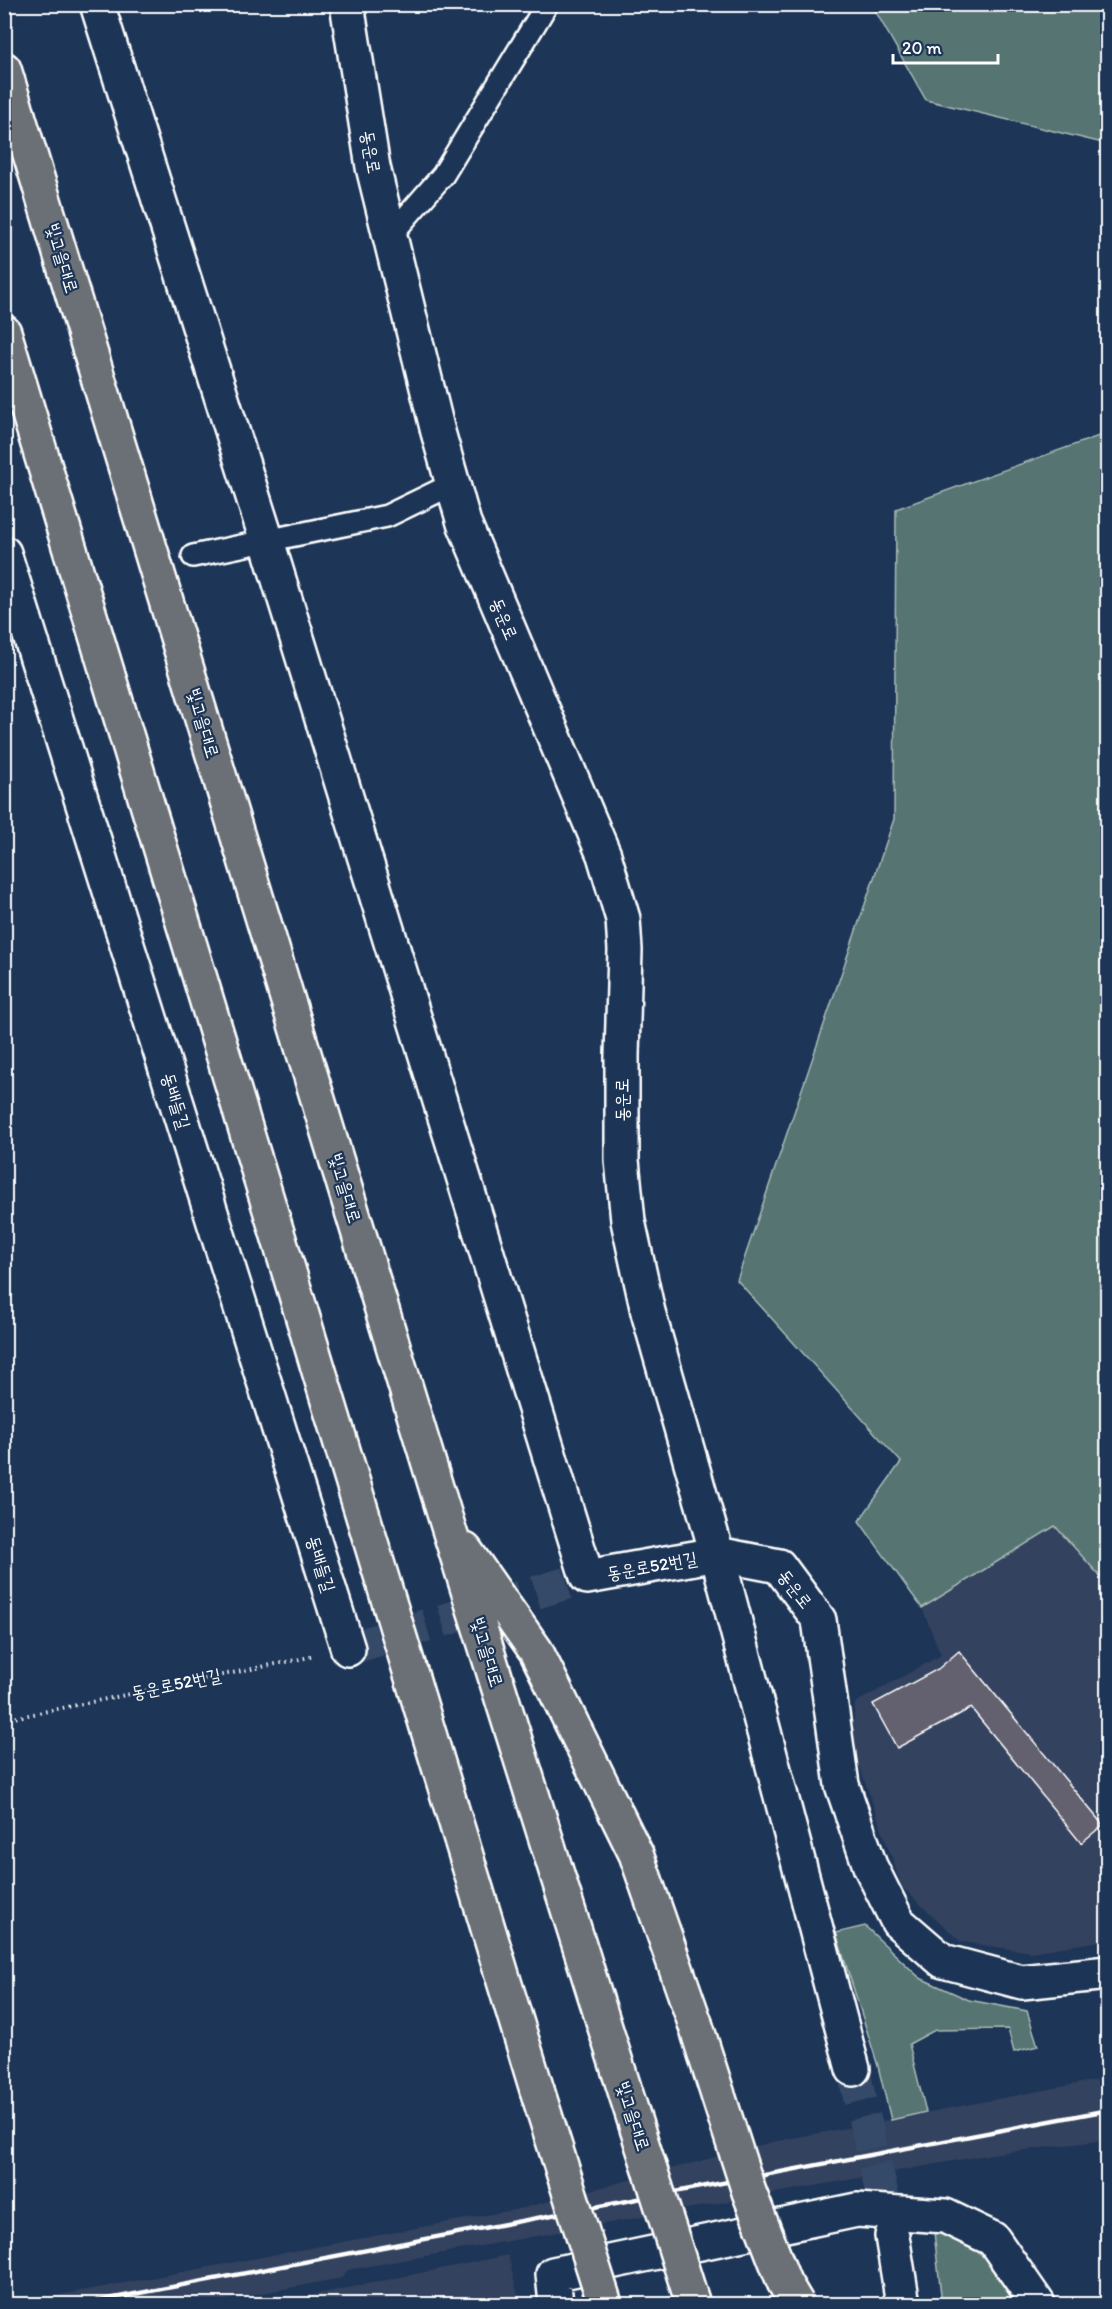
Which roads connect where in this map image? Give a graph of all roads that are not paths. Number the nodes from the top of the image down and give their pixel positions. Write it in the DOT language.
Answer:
graph roads {
  1 [pos="97,4"];
  2 [pos="347,4"];
  3 [pos="547,4"];
  4 [pos="4,69"];
  5 [pos="389,237"];
  6 [pos="4,332"];
  7 [pos="453,484"];
  8 [pos="267,541"];
  9 [pos="4,553"];
  10 [pos="193,556"];
  11 [pos="20,589"];
  12 [pos="447,1523"];
  13 [pos="717,1554"];
  14 [pos="348,1649"];
  15 [pos="1107,1973"];
  16 [pos="853,2069"];
  17 [pos="892,2236"];
  18 [pos="556,2304"];
  19 [pos="605,2304"];
  20 [pos="693,2304"];
  21 [pos="797,2304"];
  22 [pos="903,2304"];
  23 [pos="1038,2304"];
  1 -- 8 [label="street"];
  2 -- 5 [label="street, 동운로"];
  3 -- 5 [label="lane"];
  4 -- 12 [label="highway, 빛고을대로"];
  5 -- 7 [label="street, 동운로"];
  6 -- 19 [label="highway, bridge"];
  7 -- 8 [label="lane"];
  7 -- 13 [label="street, 동운로"];
  8 -- 10 [label="lane"];
  8 -- 13 [label="street, 동운로52번길"];
  9 -- 11 [label="street, 동배들길"];
  11 -- 14 [label="street, 동배들길"];
  12 -- 20 [label="highway, 빛고을대로, bridge"];
  12 -- 21 [label="highway, bridge"];
  13 -- 15 [label="street, 동운로"];
  13 -- 16 [label="street"];
  17 -- 22 [label="street"];
  18 -- 23 [label="street"];
}
